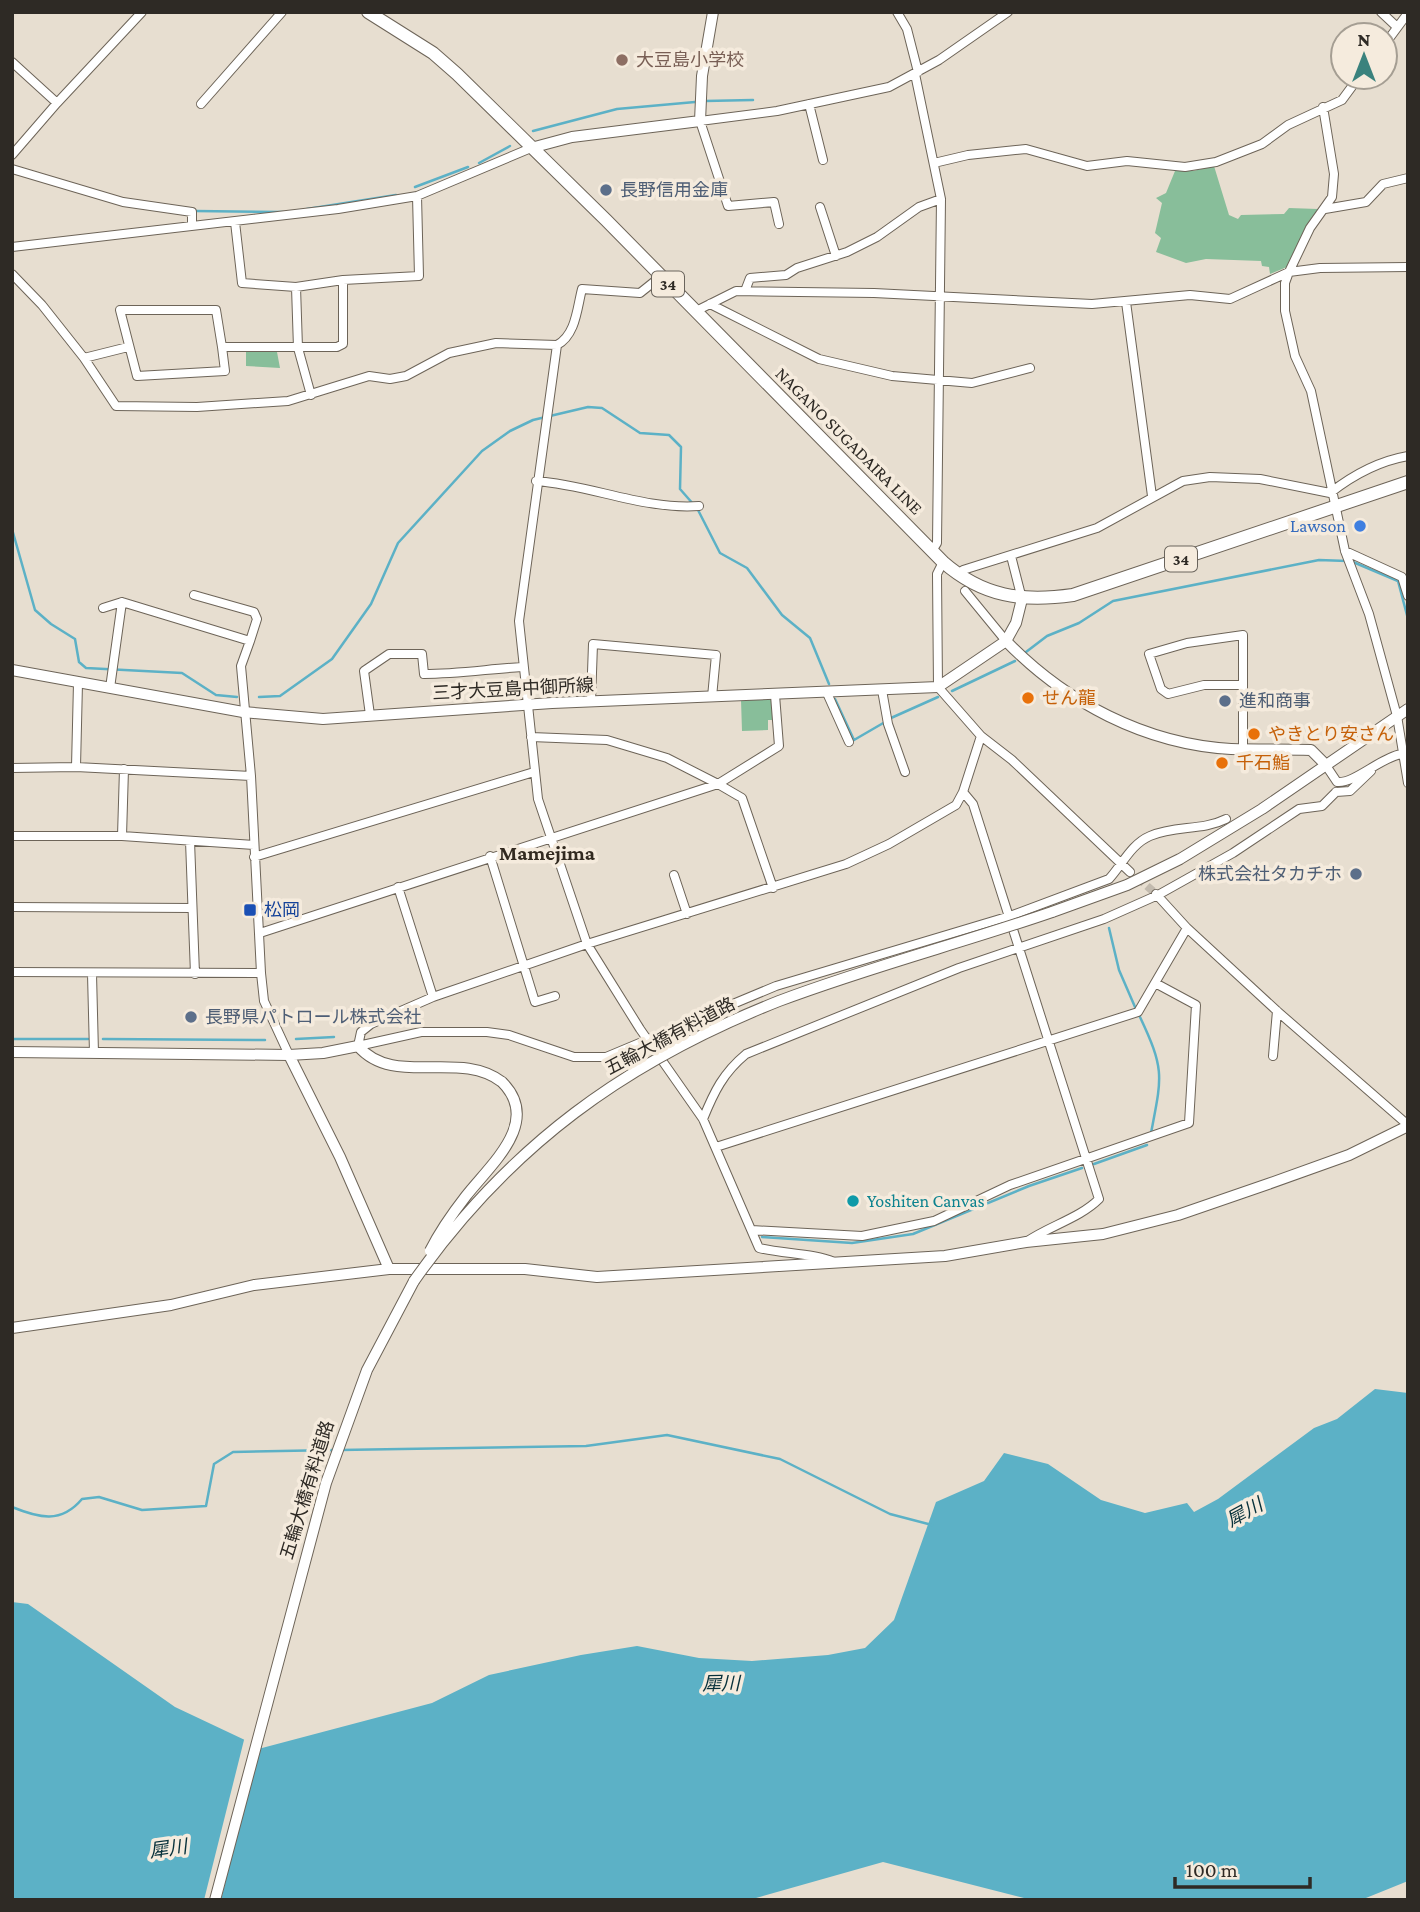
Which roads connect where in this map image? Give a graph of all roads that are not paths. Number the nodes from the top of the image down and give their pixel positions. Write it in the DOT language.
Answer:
graph roads {
  1 [pos="142,12"];
  2 [pos="282,12"];
  3 [pos="368,12"];
  4 [pos="713,12"];
  5 [pos="897,12"];
  6 [pos="1008,12"];
  7 [pos="12,62"];
  8 [pos="916,73"];
  9 [pos="1349,91"];
  10 [pos="57,103"];
  11 [pos="201,104"];
  12 [pos="809,104"];
  13 [pos="1323,107"];
  14 [pos="700,121"];
  15 [pos="531,148"];
  16 [pos="12,155"];
  17 [pos="823,160"];
  18 [pos="934,163"];
  19 [pos="12,169"];
  20 [pos="1408,178"];
  21 [pos="417,196"];
  22 [pos="941,199"];
  23 [pos="820,207"];
  24 [pos="1325,209"];
  25 [pos="235,222"];
  26 [pos="779,224"];
  27 [pos="192,225"];
  28 [pos="12,247"];
  29 [pos="836,256"];
  30 [pos="1408,267"];
  31 [pos="1289,272"];
  32 [pos="12,274"];
  33 [pos="660,277"];
  34 [pos="343,279"];
  35 [pos="296,287"];
  36 [pos="744,291"];
  37 [pos="942,296"];
  38 [pos="1126,302"];
  39 [pos="710,304"];
  40 [pos="696,312"];
  41 [pos="558,345"];
  42 [pos="128,347"];
  43 [pos="222,347"];
  44 [pos="298,348"];
  45 [pos="84,358"];
  46 [pos="1030,368"];
  47 [pos="938,381"];
  48 [pos="311,395"];
  49 [pos="1408,456"];
  50 [pos="536,481"];
  51 [pos="1408,482"];
  52 [pos="1330,493"];
  53 [pos="1152,496"];
  54 [pos="695,506"];
  55 [pos="1334,507"];
  56 [pos="932,551"];
  57 [pos="1345,554"];
  58 [pos="1012,556"];
  59 [pos="943,562"];
  60 [pos="963,570"];
  61 [pos="965,590"];
  62 [pos="1407,593"];
  63 [pos="194,595"];
  64 [pos="1022,599"];
  65 [pos="122,602"];
  66 [pos="103,608"];
  67 [pos="250,641"];
  68 [pos="1006,641"];
  69 [pos="522,667"];
  70 [pos="12,670"];
  71 [pos="78,683"];
  72 [pos="1243,685"];
  73 [pos="938,687"];
  74 [pos="110,688"];
  75 [pos="882,690"];
  76 [pos="827,692"];
  77 [pos="775,695"];
  78 [pos="712,697"];
  79 [pos="591,701"];
  80 [pos="528,705"];
  81 [pos="1408,709"];
  82 [pos="243,712"];
  83 [pos="370,715"];
  84 [pos="1397,716"];
  85 [pos="1405,735"];
  86 [pos="981,736"];
  87 [pos="531,737"];
  88 [pos="849,742"];
  89 [pos="1243,749"];
  90 [pos="1401,754"];
  91 [pos="1379,761"];
  92 [pos="1325,764"];
  93 [pos="76,767"];
  94 [pos="12,768"];
  95 [pos="124,769"];
  96 [pos="534,772"];
  97 [pos="905,772"];
  98 [pos="251,776"];
  99 [pos="1408,783"];
  100 [pos="718,784"];
  101 [pos="964,792"];
  102 [pos="1336,792"];
  103 [pos="1226,819"];
  104 [pos="12,836"];
  105 [pos="122,836"];
  106 [pos="551,838"];
  107 [pos="190,841"];
  108 [pos="254,845"];
  109 [pos="490,856"];
  110 [pos="254,857"];
  111 [pos="1118,862"];
  112 [pos="1130,872"];
  113 [pos="674,875"];
  114 [pos="398,887"];
  115 [pos="774,888"];
  116 [pos="1156,894"];
  117 [pos="12,907"];
  118 [pos="192,908"];
  119 [pos="687,914"];
  120 [pos="1010,916"];
  121 [pos="1187,928"];
  122 [pos="260,933"];
  123 [pos="587,944"];
  124 [pos="1021,948"];
  125 [pos="523,966"];
  126 [pos="12,972"];
  127 [pos="92,974"];
  128 [pos="195,974"];
  129 [pos="261,974"];
  130 [pos="1157,984"];
  131 [pos="555,996"];
  132 [pos="433,997"];
  133 [pos="1277,1012"];
  134 [pos="648,1040"];
  135 [pos="1049,1041"];
  136 [pos="358,1046"];
  137 [pos="12,1052"];
  138 [pos="94,1053"];
  139 [pos="289,1055"];
  140 [pos="1273,1056"];
  141 [pos="703,1119"];
  142 [pos="1408,1126"];
  143 [pos="716,1147"];
  144 [pos="1087,1158"];
  145 [pos="752,1230"];
  146 [pos="1026,1242"];
  147 [pos="838,1264"];
  148 [pos="388,1269"];
  149 [pos="414,1282"];
  150 [pos="12,1328"];
  151 [pos="215,1900"];
  1 -- 10 [label="street"];
  2 -- 11 [label="street"];
  3 -- 15 [label="main road, NAGANO SUGADAIRA LINE / 34"];
  4 -- 14 [label="main road"];
  5 -- 8 [label="street"];
  6 -- 8 [label="street"];
  7 -- 10 [label="street"];
  8 -- 12 [label="street"];
  8 -- 18 [label="street"];
  9 -- 13 [label="street"];
  10 -- 16 [label="street"];
  12 -- 14 [label="street"];
  12 -- 17 [label="street"];
  13 -- 18 [label="street"];
  13 -- 24 [label="street"];
  14 -- 15 [label="main road"];
  14 -- 26 [label="street"];
  15 -- 21 [label="street"];
  15 -- 33 [label="main road, NAGANO SUGADAIRA LINE / 34"];
  18 -- 22 [label="street"];
  19 -- 27 [label="street"];
  20 -- 24 [label="street"];
  21 -- 25 [label="street"];
  21 -- 34 [label="street"];
  22 -- 29 [label="street"];
  22 -- 37 [label="street"];
  23 -- 29 [label="street"];
  24 -- 31 [label="street"];
  25 -- 27 [label="street"];
  25 -- 35 [label="street"];
  27 -- 28 [label="street"];
  29 -- 36 [label="street"];
  30 -- 31 [label="street"];
  31 -- 38 [label="street"];
  31 -- 52 [label="street"];
  32 -- 45 [label="street"];
  33 -- 40 [label="main road, NAGANO SUGADAIRA LINE / 34"];
  33 -- 41 [label="street"];
  34 -- 35 [label="street"];
  34 -- 44 [label="street"];
  35 -- 44 [label="street"];
  36 -- 37 [label="street"];
  36 -- 39 [label="street"];
  37 -- 38 [label="street"];
  37 -- 47 [label="street"];
  38 -- 53 [label="street"];
  39 -- 40 [label="street"];
  39 -- 47 [label="street"];
  40 -- 56 [label="main road, NAGANO SUGADAIRA LINE / 34"];
  41 -- 48 [label="street"];
  41 -- 50 [label="street"];
  42 -- 43 [label="street"];
  42 -- 43 [label="street"];
  42 -- 45 [label="street"];
  43 -- 44 [label="street"];
  44 -- 48 [label="street"];
  45 -- 48 [label="street"];
  46 -- 47 [label="street"];
  47 -- 56 [label="street"];
  49 -- 52 [label="street"];
  50 -- 54 [label="street"];
  50 -- 69 [label="street"];
  51 -- 55 [label="main road, NAGANO SUGADAIRA LINE / 34"];
  52 -- 53 [label="street"];
  52 -- 55 [label="street"];
  53 -- 58 [label="street"];
  55 -- 57 [label="street"];
  55 -- 64 [label="main road, NAGANO SUGADAIRA LINE / 34"];
  56 -- 59 [label="main road, NAGANO SUGADAIRA LINE / 34"];
  57 -- 62 [label="street"];
  57 -- 84 [label="street"];
  58 -- 60 [label="street"];
  58 -- 64 [label="street"];
  59 -- 64 [label="main road, NAGANO SUGADAIRA LINE / 34"];
  59 -- 73 [label="street"];
  61 -- 68 [label="street"];
  63 -- 67 [label="street"];
  64 -- 68 [label="main road"];
  65 -- 66 [label="street"];
  65 -- 67 [label="street"];
  65 -- 74 [label="street"];
  67 -- 82 [label="street"];
  68 -- 73 [label="main road"];
  68 -- 89 [label="main road"];
  69 -- 80 [label="street"];
  69 -- 83 [label="street"];
  70 -- 71 [label="main road, 三才大豆島中御所線"];
  71 -- 74 [label="main road, 三才大豆島中御所線"];
  71 -- 93 [label="street"];
  72 -- 72 [label="street"];
  72 -- 89 [label="street"];
  73 -- 75 [label="main road, 三才大豆島中御所線"];
  73 -- 86 [label="street"];
  74 -- 82 [label="main road, 三才大豆島中御所線"];
  75 -- 76 [label="main road, 三才大豆島中御所線"];
  75 -- 97 [label="street"];
  76 -- 77 [label="main road, 三才大豆島中御所線"];
  76 -- 88 [label="street"];
  77 -- 78 [label="main road, 三才大豆島中御所線"];
  77 -- 100 [label="street"];
  78 -- 79 [label="main road, 三才大豆島中御所線"];
  78 -- 79 [label="street"];
  79 -- 80 [label="main road, 三才大豆島中御所線"];
  80 -- 83 [label="main road, 三才大豆島中御所線"];
  80 -- 87 [label="street"];
  81 -- 84 [label="main road"];
  82 -- 83 [label="main road, 三才大豆島中御所線"];
  82 -- 98 [label="street"];
  84 -- 85 [label="street"];
  84 -- 92 [label="main road"];
  85 -- 90 [label="street"];
  86 -- 101 [label="street"];
  86 -- 111 [label="street"];
  87 -- 96 [label="street"];
  87 -- 100 [label="street"];
  89 -- 92 [label="main road"];
  90 -- 91 [label="street"];
  90 -- 99 [label="street"];
  91 -- 92 [label="street"];
  91 -- 102 [label="street"];
  92 -- 102 [label="street"];
  92 -- 149 [label="main road, 五輪大橋有料道路, bridge"];
  93 -- 94 [label="street"];
  93 -- 95 [label="street"];
  95 -- 98 [label="street"];
  95 -- 105 [label="street"];
  96 -- 106 [label="street"];
  96 -- 110 [label="street"];
  98 -- 108 [label="street"];
  100 -- 106 [label="street"];
  100 -- 115 [label="street"];
  101 -- 115 [label="street"];
  101 -- 120 [label="street"];
  102 -- 116 [label="street"];
  103 -- 111 [label="street"];
  104 -- 105 [label="street"];
  105 -- 107 [label="street"];
  106 -- 109 [label="street"];
  106 -- 123 [label="street"];
  107 -- 108 [label="street"];
  107 -- 118 [label="street"];
  108 -- 110 [label="street"];
  109 -- 114 [label="street"];
  109 -- 125 [label="street"];
  110 -- 122 [label="street"];
  111 -- 112 [label="street"];
  111 -- 120 [label="street"];
  113 -- 119 [label="street"];
  114 -- 122 [label="street"];
  114 -- 132 [label="street"];
  115 -- 119 [label="street"];
  116 -- 121 [label="street"];
  116 -- 124 [label="street"];
  117 -- 118 [label="street"];
  118 -- 128 [label="street"];
  119 -- 123 [label="street"];
  120 -- 124 [label="street"];
  120 -- 134 [label="street"];
  121 -- 130 [label="street"];
  121 -- 133 [label="street"];
  122 -- 129 [label="street"];
  123 -- 125 [label="street"];
  123 -- 134 [label="street"];
  124 -- 135 [label="street"];
  124 -- 141 [label="street"];
  125 -- 131 [label="street"];
  125 -- 132 [label="street"];
  126 -- 127 [label="street"];
  127 -- 128 [label="street"];
  127 -- 138 [label="street"];
  128 -- 129 [label="street"];
  129 -- 139 [label="street"];
  130 -- 135 [label="street"];
  130 -- 144 [label="street"];
  132 -- 136 [label="street"];
  133 -- 140 [label="street"];
  133 -- 142 [label="street"];
  134 -- 136 [label="street"];
  134 -- 141 [label="street"];
  135 -- 143 [label="street"];
  135 -- 144 [label="street"];
  136 -- 139 [label="main road"];
  136 -- 149 [label="main road, bridge"];
  137 -- 138 [label="main road"];
  138 -- 139 [label="main road"];
  139 -- 148 [label="main road"];
  141 -- 143 [label="street"];
  142 -- 146 [label="main road"];
  143 -- 145 [label="street"];
  144 -- 145 [label="street"];
  144 -- 146 [label="street"];
  145 -- 147 [label="street"];
  146 -- 147 [label="main road"];
  147 -- 148 [label="main road"];
  148 -- 150 [label="main road"];
  149 -- 151 [label="main road, 五輪大橋有料道路"];
}
